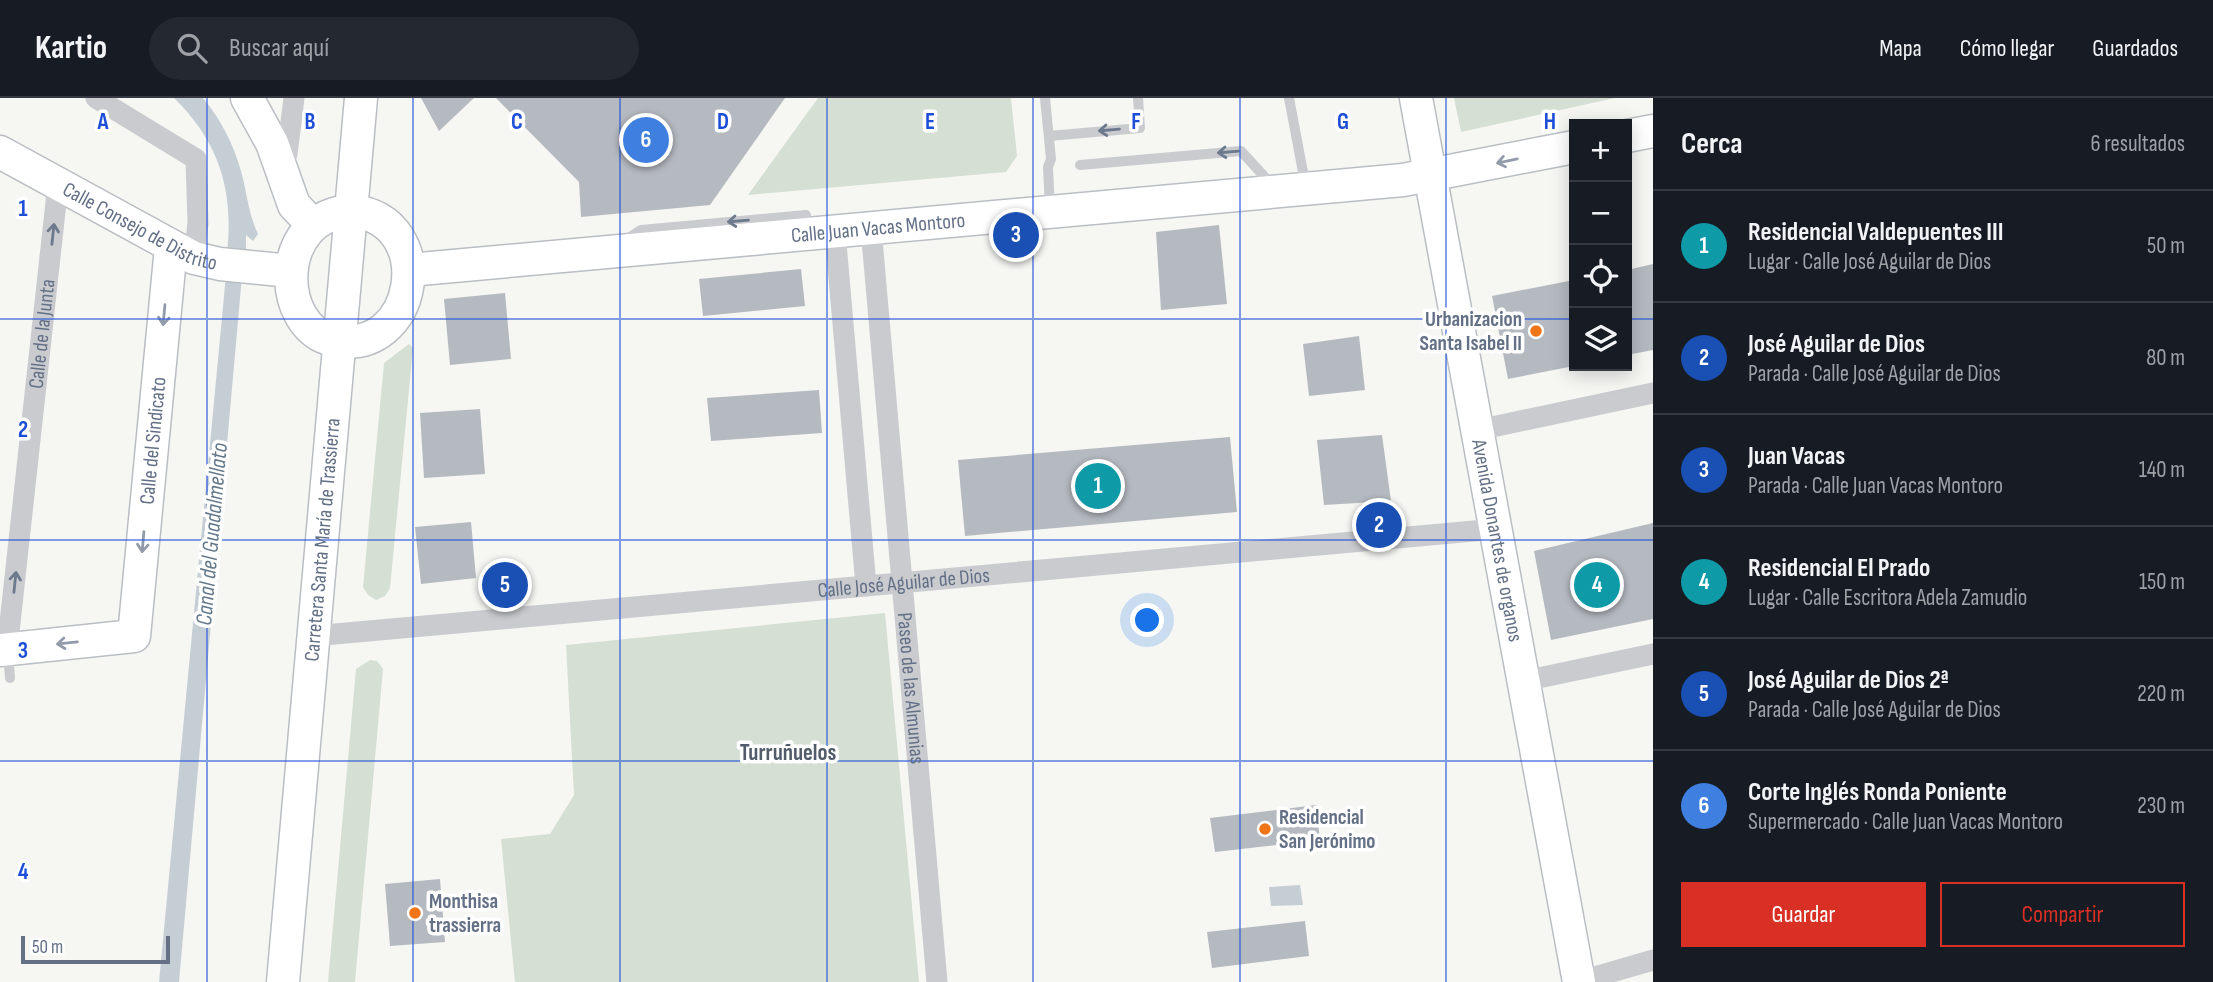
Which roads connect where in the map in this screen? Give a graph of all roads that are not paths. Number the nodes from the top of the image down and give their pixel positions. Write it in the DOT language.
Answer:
graph roads {
  1 [pos="96,98"];
  2 [pos="247,98"];
  3 [pos="294,98"];
  4 [pos="361,98"];
  5 [pos="1045,98"];
  6 [pos="1138,98"];
  7 [pos="1289,98"];
  8 [pos="1416,98"];
  9 [pos="1653,131"];
  10 [pos="1632,135"];
  11 [pos="1049,136"];
  12 [pos="1569,148"];
  13 [pos="0,152"];
  14 [pos="277,158"];
  15 [pos="1080,166"];
  16 [pos="1430,177"];
  17 [pos="58,184"];
  18 [pos="1320,188"];
  19 [pos="1278,192"];
  20 [pos="352,211"];
  21 [pos="1050,212"];
  22 [pos="806,215"];
  23 [pos="312,224"];
  24 [pos="871,228"];
  25 [pos="835,232"];
  26 [pos="608,250"];
  27 [pos="195,257"];
  28 [pos="409,270"];
  29 [pos="291,271"];
  30 [pos="340,340"];
  31 [pos="1653,393"];
  32 [pos="1478,430"];
  33 [pos="1496,529"];
  34 [pos="902,583"];
  35 [pos="866,586"];
  36 [pos="313,636"];
  37 [pos="1653,654"];
  38 [pos="6,660"];
  39 [pos="1524,681"];
  40 [pos="1653,960"];
  41 [pos="283,982"];
  42 [pos="937,982"];
  43 [pos="1579,982"];
  1 -- 27 [label="street"];
  2 -- 14 [label="street"];
  3 -- 14 [label="street"];
  4 -- 20 [label="street, Carretera Santa María de Trassierra"];
  5 -- 11 [label="lane"];
  6 -- 11 [label="lane, one-way"];
  7 -- 18 [label="lane"];
  8 -- 16 [label="street, Avenida Donantes de organos"];
  9 -- 10 [label="street"];
  11 -- 21 [label="lane"];
  12 -- 16 [label="street, Calle Juan Vacas Montoro, one-way"];
  13 -- 17 [label="street, Calle Consejo de Distrito"];
  14 -- 23 [label="street"];
  19 -- 15 [label="lane, one-way"];
  16 -- 18 [label="street, Calle Juan Vacas Montoro"];
  16 -- 32 [label="street, Avenida Donantes de organos"];
  17 -- 27 [label="street, Calle Consejo de Distrito"];
  38 -- 17 [label="street, Calle de la Junta, one-way"];
  18 -- 19 [label="street, Calle Juan Vacas Montoro"];
  19 -- 21 [label="street, Calle Juan Vacas Montoro"];
  20 -- 23 [label="street"];
  20 -- 28 [label="street"];
  20 -- 30 [label="street, Carretera Santa María de Trassierra"];
  21 -- 24 [label="street, Calle Juan Vacas Montoro"];
  22 -- 26 [label="lane, one-way"];
  23 -- 29 [label="street"];
  24 -- 25 [label="street, Calle Juan Vacas Montoro"];
  24 -- 34 [label="street, Paseo de las Almunias"];
  25 -- 26 [label="street, Calle Juan Vacas Montoro"];
  25 -- 35 [label="street"];
  26 -- 28 [label="street, Calle Juan Vacas Montoro"];
  27 -- 29 [label="street, Calle Consejo de Distrito"];
  27 -- 38 [label="street, Calle del Sindicato, one-way"];
  28 -- 30 [label="street"];
  29 -- 30 [label="street"];
  30 -- 36 [label="street, Carretera Santa María de Trassierra"];
  31 -- 32 [label="street"];
  32 -- 33 [label="street, Avenida Donantes de organos"];
  33 -- 34 [label="street, Calle José Aguilar de Dios"];
  33 -- 39 [label="street, Avenida Donantes de organos"];
  34 -- 35 [label="street, Calle José Aguilar de Dios"];
  34 -- 42 [label="street, Paseo de las Almunias"];
  35 -- 36 [label="street, Calle José Aguilar de Dios"];
  36 -- 41 [label="street, Carretera Santa María de Trassierra"];
  37 -- 39 [label="street"];
  39 -- 43 [label="street, Avenida Donantes de organos"];
  40 -- 43 [label="street"];
}
